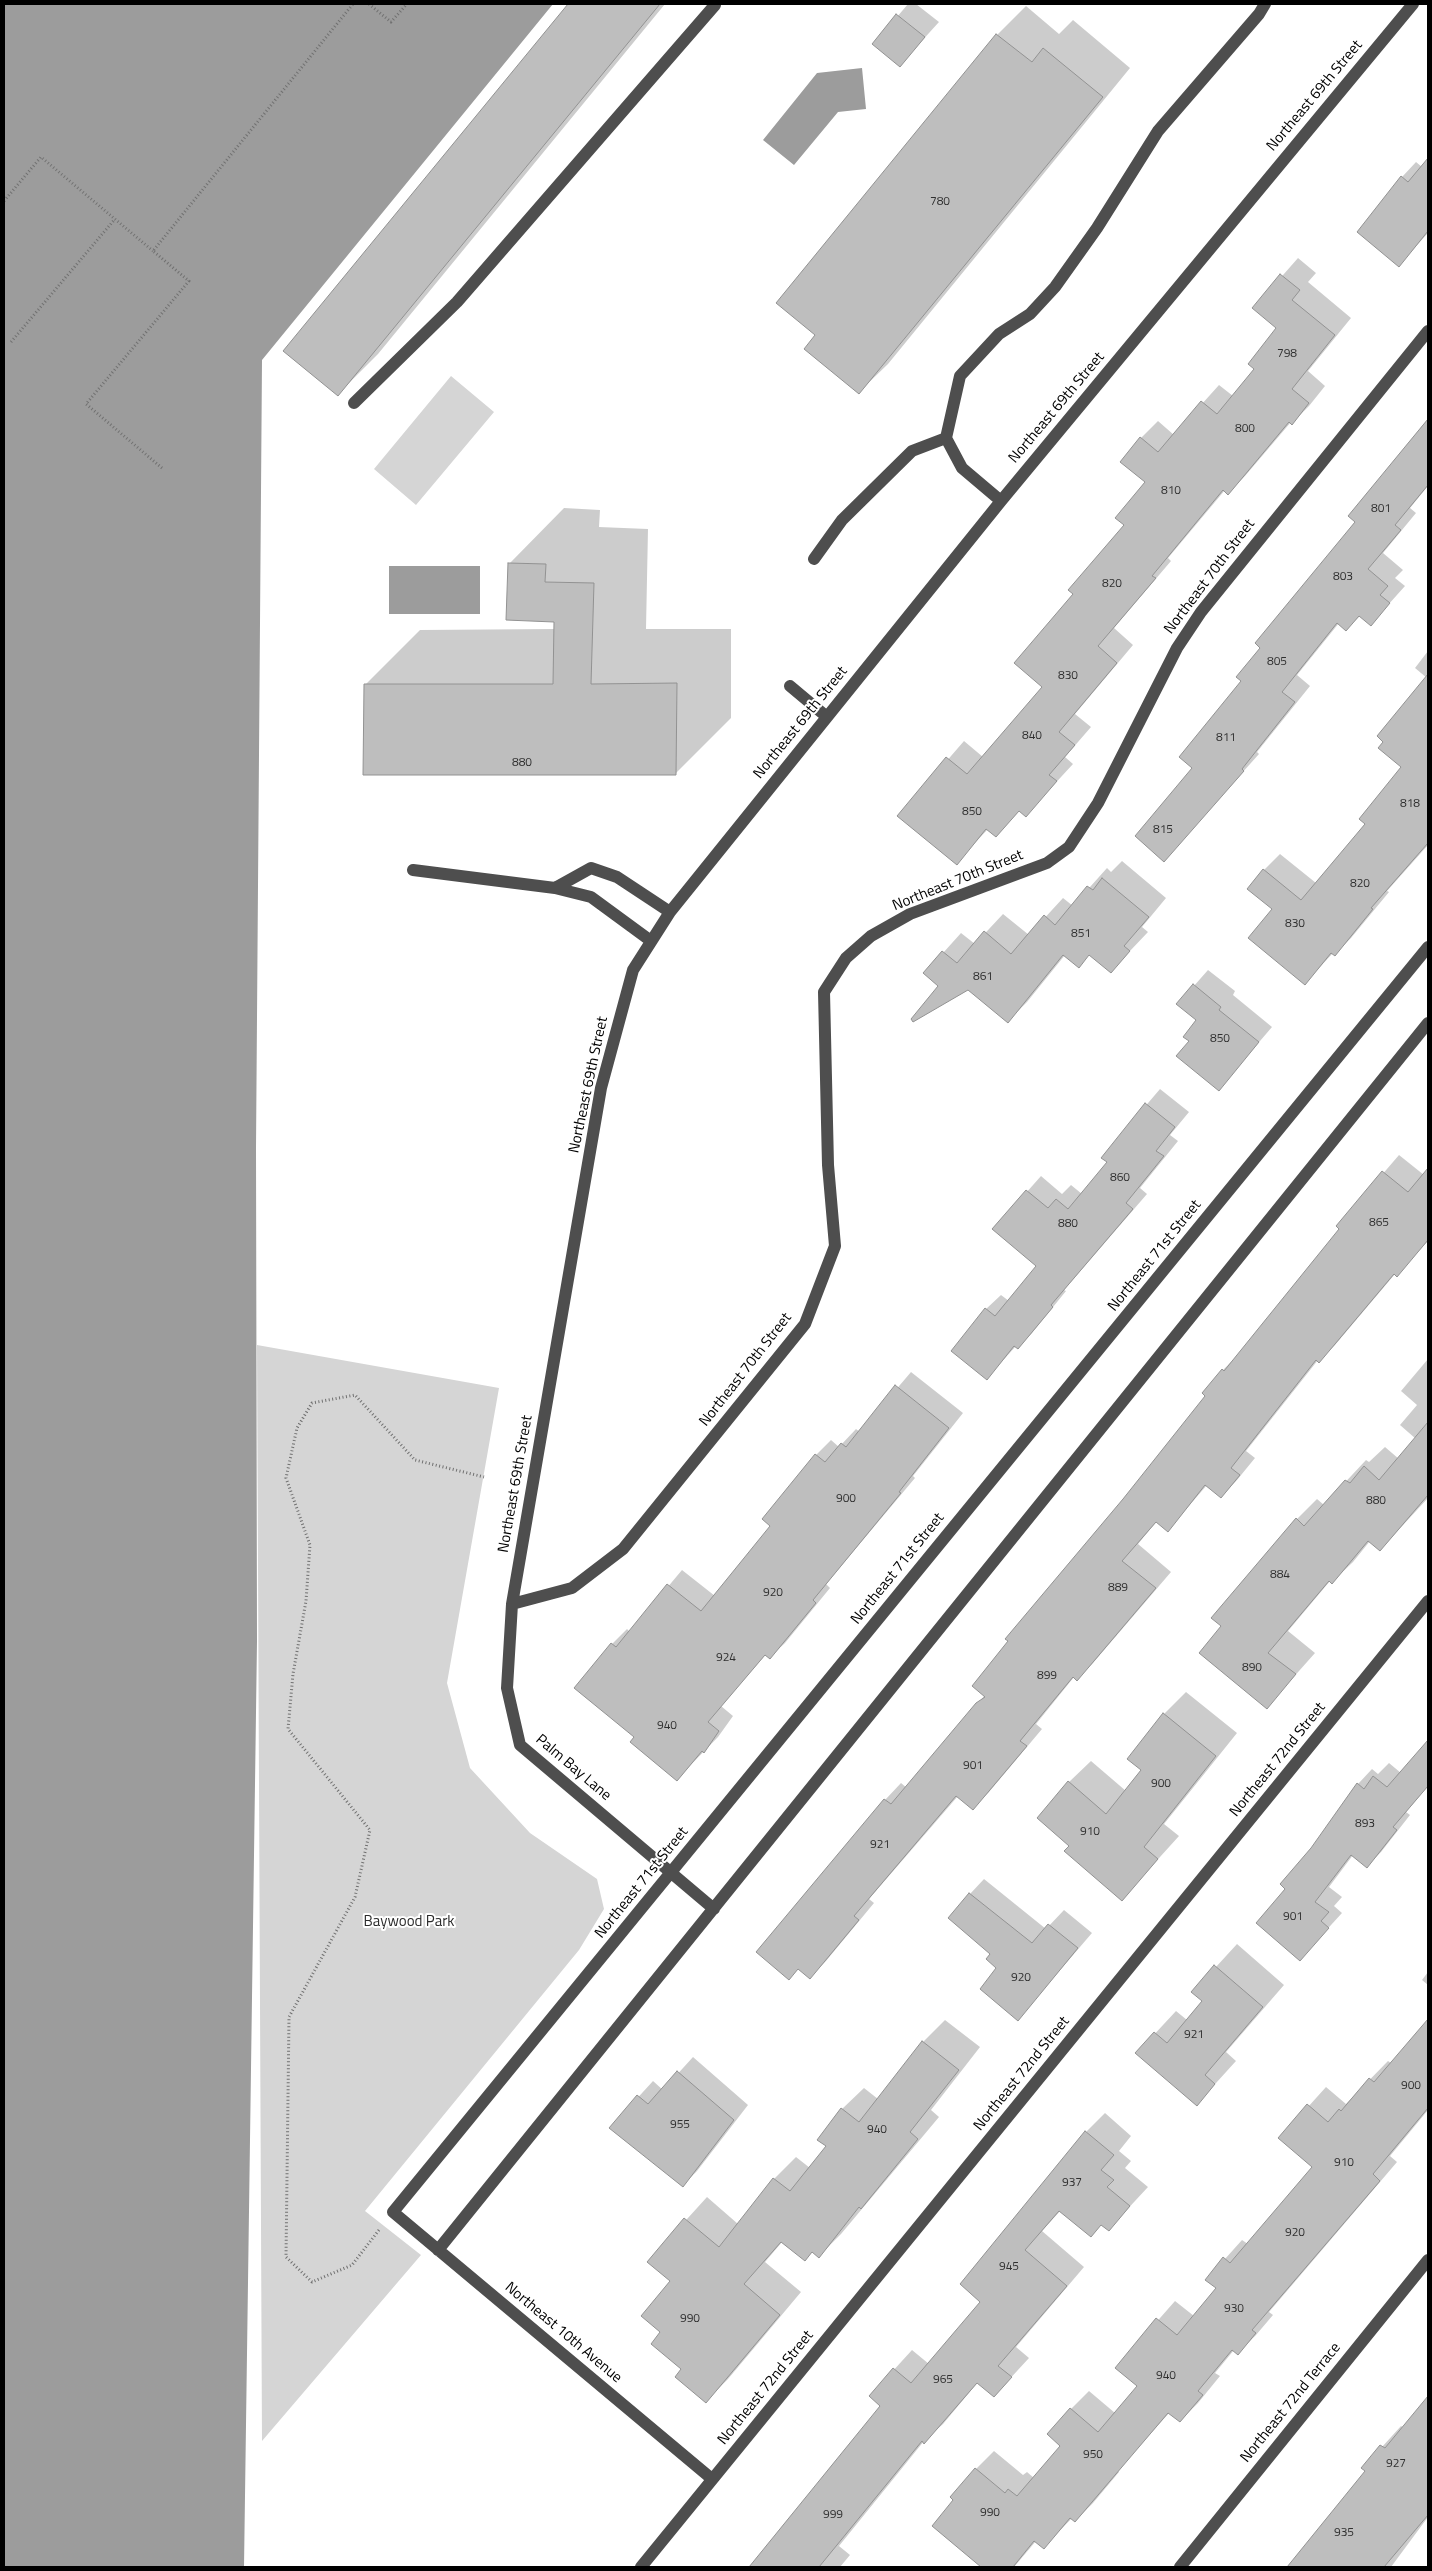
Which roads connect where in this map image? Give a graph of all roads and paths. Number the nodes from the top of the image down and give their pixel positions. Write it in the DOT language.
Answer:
graph roads {
  1 [pos="353,4"];
  2 [pos="369,4"];
  3 [pos="407,4"];
  4 [pos="715,4"];
  5 [pos="1265,4"];
  6 [pos="1413,4"];
  7 [pos="4,201"];
  8 [pos="115,219"];
  9 [pos="153,251"];
  10 [pos="1428,331"];
  11 [pos="11,342"];
  12 [pos="354,404"];
  13 [pos="946,438"];
  14 [pos="162,468"];
  15 [pos="1001,501"];
  16 [pos="814,559"];
  17 [pos="790,686"];
  18 [pos="827,717"];
  19 [pos="413,870"];
  20 [pos="555,888"];
  21 [pos="670,912"];
  22 [pos="651,940"];
  23 [pos="1428,947"];
  24 [pos="1428,1023"];
  25 [pos="484,1477"];
  26 [pos="1428,1601"];
  27 [pos="512,1604"];
  28 [pos="671,1873"];
  29 [pos="714,1909"];
  30 [pos="393,2212"];
  31 [pos="438,2250"];
  32 [pos="1428,2260"];
  33 [pos="712,2479"];
  34 [pos="641,2567"];
  35 [pos="1180,2567"];
  1 -- 9 [label="path"];
  2 -- 3 [label="path"];
  4 -- 12 [label="street"];
  5 -- 13 [label="street"];
  6 -- 15 [label="street, Northeast 69th Street"];
  7 -- 8 [label="path"];
  8 -- 9 [label="path"];
  8 -- 11 [label="path"];
  9 -- 14 [label="path"];
  10 -- 27 [label="street, Northeast 70th Street"];
  13 -- 15 [label="street"];
  13 -- 16 [label="street"];
  15 -- 18 [label="street, Northeast 69th Street"];
  17 -- 18 [label="street"];
  18 -- 21 [label="street, Northeast 69th Street"];
  19 -- 20 [label="street"];
  20 -- 21 [label="street"];
  20 -- 22 [label="street"];
  21 -- 22 [label="street, Northeast 69th Street"];
  22 -- 27 [label="street, Northeast 69th Street"];
  23 -- 28 [label="street, Northeast 71st Street"];
  24 -- 29 [label="street"];
  25 -- 30 [label="path"];
  26 -- 33 [label="street, Northeast 72nd Street"];
  27 -- 28 [label="street, Palm Bay Lane"];
  28 -- 29 [label="street, Palm Bay Lane"];
  28 -- 30 [label="street, Northeast 71st Street"];
  29 -- 31 [label="street"];
  30 -- 31 [label="street, Northeast 10th Avenue"];
  31 -- 33 [label="street, Northeast 10th Avenue"];
  32 -- 35 [label="street, Northeast 72nd Terrace"];
  33 -- 34 [label="street, Northeast 72nd Street"];
}
